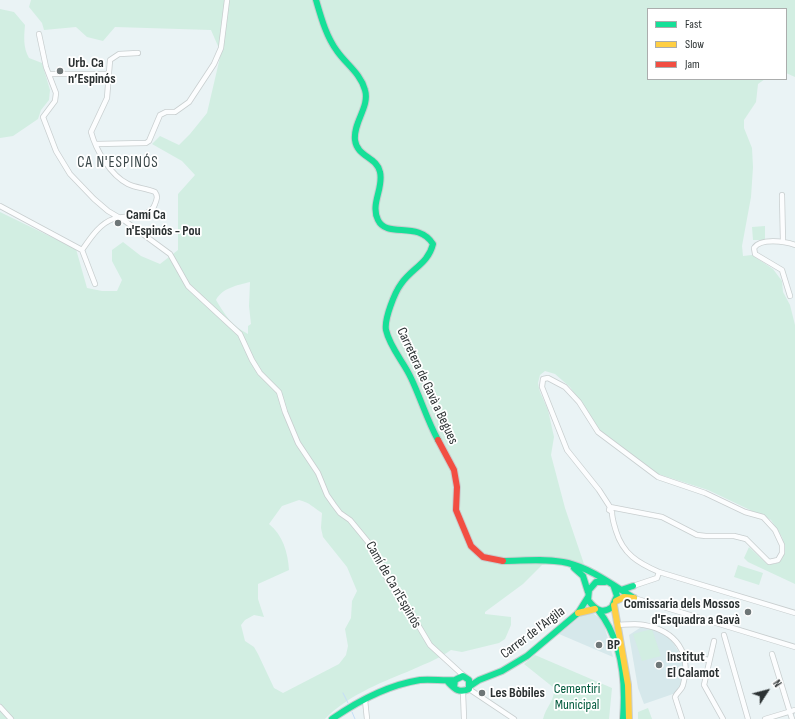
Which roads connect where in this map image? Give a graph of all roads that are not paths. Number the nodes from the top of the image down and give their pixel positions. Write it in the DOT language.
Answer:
graph roads {
  1 [pos="227,0"];
  2 [pos="314,0"];
  3 [pos="39,34"];
  4 [pos="138,52"];
  5 [pos="49,74"];
  6 [pos="109,74"];
  7 [pos="96,144"];
  8 [pos="782,195"];
  9 [pos="0,206"];
  10 [pos="122,218"];
  11 [pos="783,242"];
  12 [pos="795,245"];
  13 [pos="82,250"];
  14 [pos="95,284"];
  15 [pos="790,296"];
  16 [pos="614,510"];
  17 [pos="660,572"];
  18 [pos="607,582"];
  19 [pos="633,586"];
  20 [pos="614,587"];
  21 [pos="621,590"];
  22 [pos="588,594"];
  23 [pos="632,596"];
  24 [pos="615,603"];
  25 [pos="596,610"];
  26 [pos="795,612"];
  27 [pos="578,613"];
  28 [pos="617,625"];
  29 [pos="724,635"];
  30 [pos="714,641"];
  31 [pos="795,647"];
  32 [pos="683,653"];
  33 [pos="772,654"];
  34 [pos="708,660"];
  35 [pos="456,669"];
  36 [pos="456,679"];
  37 [pos="447,681"];
  38 [pos="467,685"];
  39 [pos="454,687"];
  40 [pos="365,700"];
  41 [pos="0,707"];
  42 [pos="795,710"];
  43 [pos="790,712"];
  44 [pos="11,719"];
  45 [pos="332,719"];
  46 [pos="367,719"];
  47 [pos="464,719"];
  48 [pos="514,719"];
  49 [pos="624,719"];
  50 [pos="629,719"];
  51 [pos="682,719"];
  52 [pos="723,719"];
  53 [pos="748,719"];
  54 [pos="765,719"];
  55 [pos="792,719"];
  1 -- 7 [label="street"];
  2 -- 18 [label="main road, Carretera de Gavà a Begues"];
  2 -- 22 [label="main road, Carretera de Gavà a Begues"];
  3 -- 5 [label="street"];
  4 -- 6 [label="street"];
  5 -- 6 [label="street"];
  5 -- 10 [label="street, Camí de Ca n'Espinós"];
  6 -- 7 [label="street"];
  7 -- 10 [label="street"];
  8 -- 11 [label="street"];
  9 -- 13 [label="street"];
  10 -- 13 [label="street"];
  10 -- 35 [label="street, Camí de Ca n'Espinós"];
  11 -- 12 [label="street"];
  11 -- 15 [label="street"];
  13 -- 14 [label="street"];
  16 -- 16 [label="street"];
  16 -- 17 [label="street"];
  17 -- 19 [label="street"];
  17 -- 26 [label="street"];
  18 -- 20 [label="main road"];
  18 -- 22 [label="main road"];
  19 -- 21 [label="main road"];
  19 -- 23 [label="main road"];
  20 -- 21 [label="main road"];
  20 -- 24 [label="main road"];
  21 -- 23 [label="main road"];
  22 -- 25 [label="main road"];
  22 -- 27 [label="main road, Carrer de l'Argila"];
  23 -- 24 [label="main road"];
  23 -- 31 [label="street"];
  24 -- 25 [label="main road"];
  24 -- 28 [label="main road"];
  25 -- 27 [label="main road, Carrer de l'Argila"];
  25 -- 49 [label="main road"];
  27 -- 38 [label="main road, Carrer de l'Argila"];
  28 -- 32 [label="street"];
  28 -- 50 [label="main road"];
  29 -- 53 [label="street"];
  30 -- 34 [label="street"];
  32 -- 34 [label="street"];
  32 -- 51 [label="street"];
  33 -- 43 [label="street"];
  34 -- 52 [label="street"];
  35 -- 36 [label="street"];
  35 -- 38 [label="street, Camí de Ca n'Espinós"];
  36 -- 37 [label="main road"];
  36 -- 38 [label="main road, Carrer de l'Argila"];
  36 -- 39 [label="main road"];
  37 -- 39 [label="main road"];
  37 -- 40 [label="main road"];
  38 -- 39 [label="main road"];
  38 -- 47 [label="street"];
  38 -- 48 [label="street, Camí de Ca n'Espinós"];
  40 -- 45 [label="main road"];
  40 -- 46 [label="street"];
  41 -- 44 [label="street"];
  42 -- 43 [label="street"];
  43 -- 54 [label="street"];
  43 -- 55 [label="street"];
}
